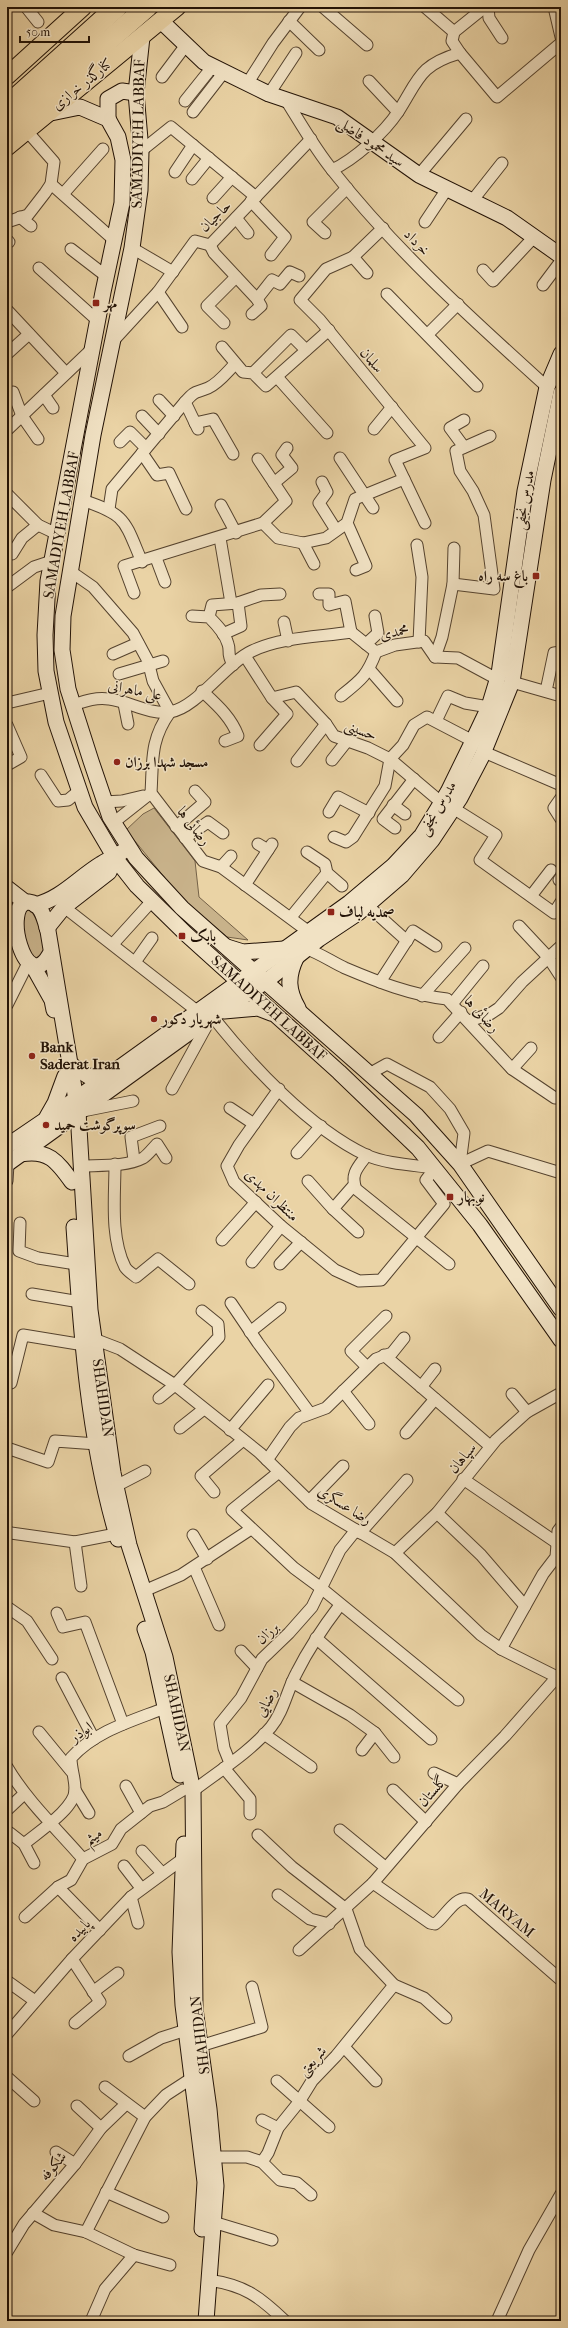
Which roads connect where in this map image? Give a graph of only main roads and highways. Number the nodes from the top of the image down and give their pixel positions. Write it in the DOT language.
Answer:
graph roads {
  1 [pos="83,7"];
  2 [pos="117,7"];
  3 [pos="177,7"];
  4 [pos="154,14"];
  5 [pos="142,37"];
  6 [pos="7,76"];
  7 [pos="136,93"];
  8 [pos="7,106"];
  9 [pos="45,114"];
  10 [pos="108,118"];
  11 [pos="17,130"];
  12 [pos="7,147"];
  13 [pos="561,256"];
  14 [pos="561,354"];
  15 [pos="89,371"];
  16 [pos="105,375"];
  17 [pos="560,401"];
  18 [pos="519,531"];
  19 [pos="535,532"];
  20 [pos="504,680"];
  21 [pos="447,805"];
  22 [pos="128,847"];
  23 [pos="115,858"];
  24 [pos="7,888"];
  25 [pos="30,904"];
  26 [pos="9,911"];
  27 [pos="48,928"];
  28 [pos="225,946"];
  29 [pos="51,952"];
  30 [pos="296,952"];
  31 [pos="215,960"];
  32 [pos="31,964"];
  33 [pos="259,977"];
  34 [pos="245,987"];
  35 [pos="214,1010"];
  36 [pos="302,1014"];
  37 [pos="278,1017"];
  38 [pos="68,1070"];
  39 [pos="106,1077"];
  40 [pos="73,1108"];
  41 [pos="46,1119"];
  42 [pos="7,1146"];
  43 [pos="21,1154"];
  44 [pos="7,1164"];
  45 [pos="72,1182"];
  46 [pos="561,1309"];
  47 [pos="561,1340"];
  48 [pos="89,1342"];
  49 [pos="100,1420"];
  50 [pos="188,1790"];
  51 [pos="197,2321"];
  52 [pos="206,2321"];
  1 -- 6 [label="main road"];
  2 -- 8 [label="highway"];
  3 -- 4 [label="main road, کنارگذر خرازی"];
  4 -- 5 [label="main road, کنارگذر خرازی"];
  4 -- 11 [label="highway"];
  4 -- 13 [label="main road, سید محمود فاضلی"];
  5 -- 7 [label="main road, SAMADIYEH LABBAF"];
  5 -- 9 [label="main road, کنارگذر خرازی"];
  7 -- 10 [label="main road"];
  7 -- 16 [label="main road, SAMADIYEH LABBAF"];
  9 -- 10 [label="main road, SAMADIYEH LABBAF"];
  9 -- 11 [label="main road, کنارگذر خرازی"];
  10 -- 15 [label="main road, SAMADIYEH LABBAF"];
  11 -- 12 [label="main road, کنارگذر خرازی"];
  14 -- 18 [label="main road, مدرس نجفی"];
  15 -- 16 [label="main road"];
  15 -- 23 [label="main road, SAMADIYEH LABBAF"];
  16 -- 22 [label="main road, SAMADIYEH LABBAF"];
  17 -- 19 [label="main road, مدرس نجفی"];
  18 -- 19 [label="main road"];
  18 -- 20 [label="main road, مدرس نجفی"];
  19 -- 20 [label="main road, مدرس نجفی"];
  20 -- 21 [label="main road, مدرس نجفی"];
  20 -- 21 [label="main road, مدرس نجفی"];
  21 -- 30 [label="main road, مدرس نجفی"];
  21 -- 30 [label="main road, مدرس نجفی"];
  22 -- 23 [label="main road"];
  22 -- 28 [label="main road, SAMADIYEH LABBAF"];
  23 -- 25 [label="main road"];
  23 -- 27 [label="main road"];
  23 -- 31 [label="main road, SAMADIYEH LABBAF"];
  24 -- 25 [label="main road"];
  25 -- 26 [label="main road"];
  25 -- 27 [label="main road, SHAHIDAN"];
  26 -- 32 [label="main road, SHAHIDAN"];
  27 -- 29 [label="main road, SHAHIDAN"];
  28 -- 30 [label="main road"];
  28 -- 33 [label="main road, SAMADIYEH LABBAF"];
  29 -- 32 [label="main road"];
  29 -- 38 [label="main road, SHAHIDAN"];
  30 -- 33 [label="main road, مدرس نجفی"];
  30 -- 36 [label="main road"];
  31 -- 34 [label="main road, SAMADIYEH LABBAF"];
  31 -- 35 [label="main road"];
  32 -- 38 [label="main road, SHAHIDAN"];
  33 -- 34 [label="main road, مدرس نجفی"];
  33 -- 36 [label="main road, SAMADIYEH LABBAF"];
  34 -- 35 [label="main road, مدرس نجفی"];
  34 -- 37 [label="main road, SAMADIYEH LABBAF"];
  35 -- 37 [label="main road"];
  35 -- 39 [label="main road, مدرس نجفی"];
  35 -- 40 [label="main road, مدرس نجفی"];
  36 -- 46 [label="main road, SAMADIYEH LABBAF"];
  37 -- 47 [label="main road, SAMADIYEH LABBAF"];
  38 -- 39 [label="main road"];
  38 -- 40 [label="main road, SHAHIDAN"];
  38 -- 41 [label="main road"];
  39 -- 40 [label="main road, مدرس نجفی"];
  40 -- 41 [label="main road"];
  40 -- 43 [label="main road"];
  40 -- 45 [label="main road, SHAHIDAN"];
  40 -- 48 [label="main road, SHAHIDAN"];
  41 -- 42 [label="main road"];
  43 -- 44 [label="main road"];
  43 -- 45 [label="main road"];
  45 -- 48 [label="main road, SHAHIDAN"];
  48 -- 49 [label="main road, SHAHIDAN"];
  49 -- 50 [label="main road, SHAHIDAN"];
  49 -- 50 [label="main road, SHAHIDAN"];
  50 -- 51 [label="main road, SHAHIDAN"];
  50 -- 52 [label="main road, SHAHIDAN"];
}
